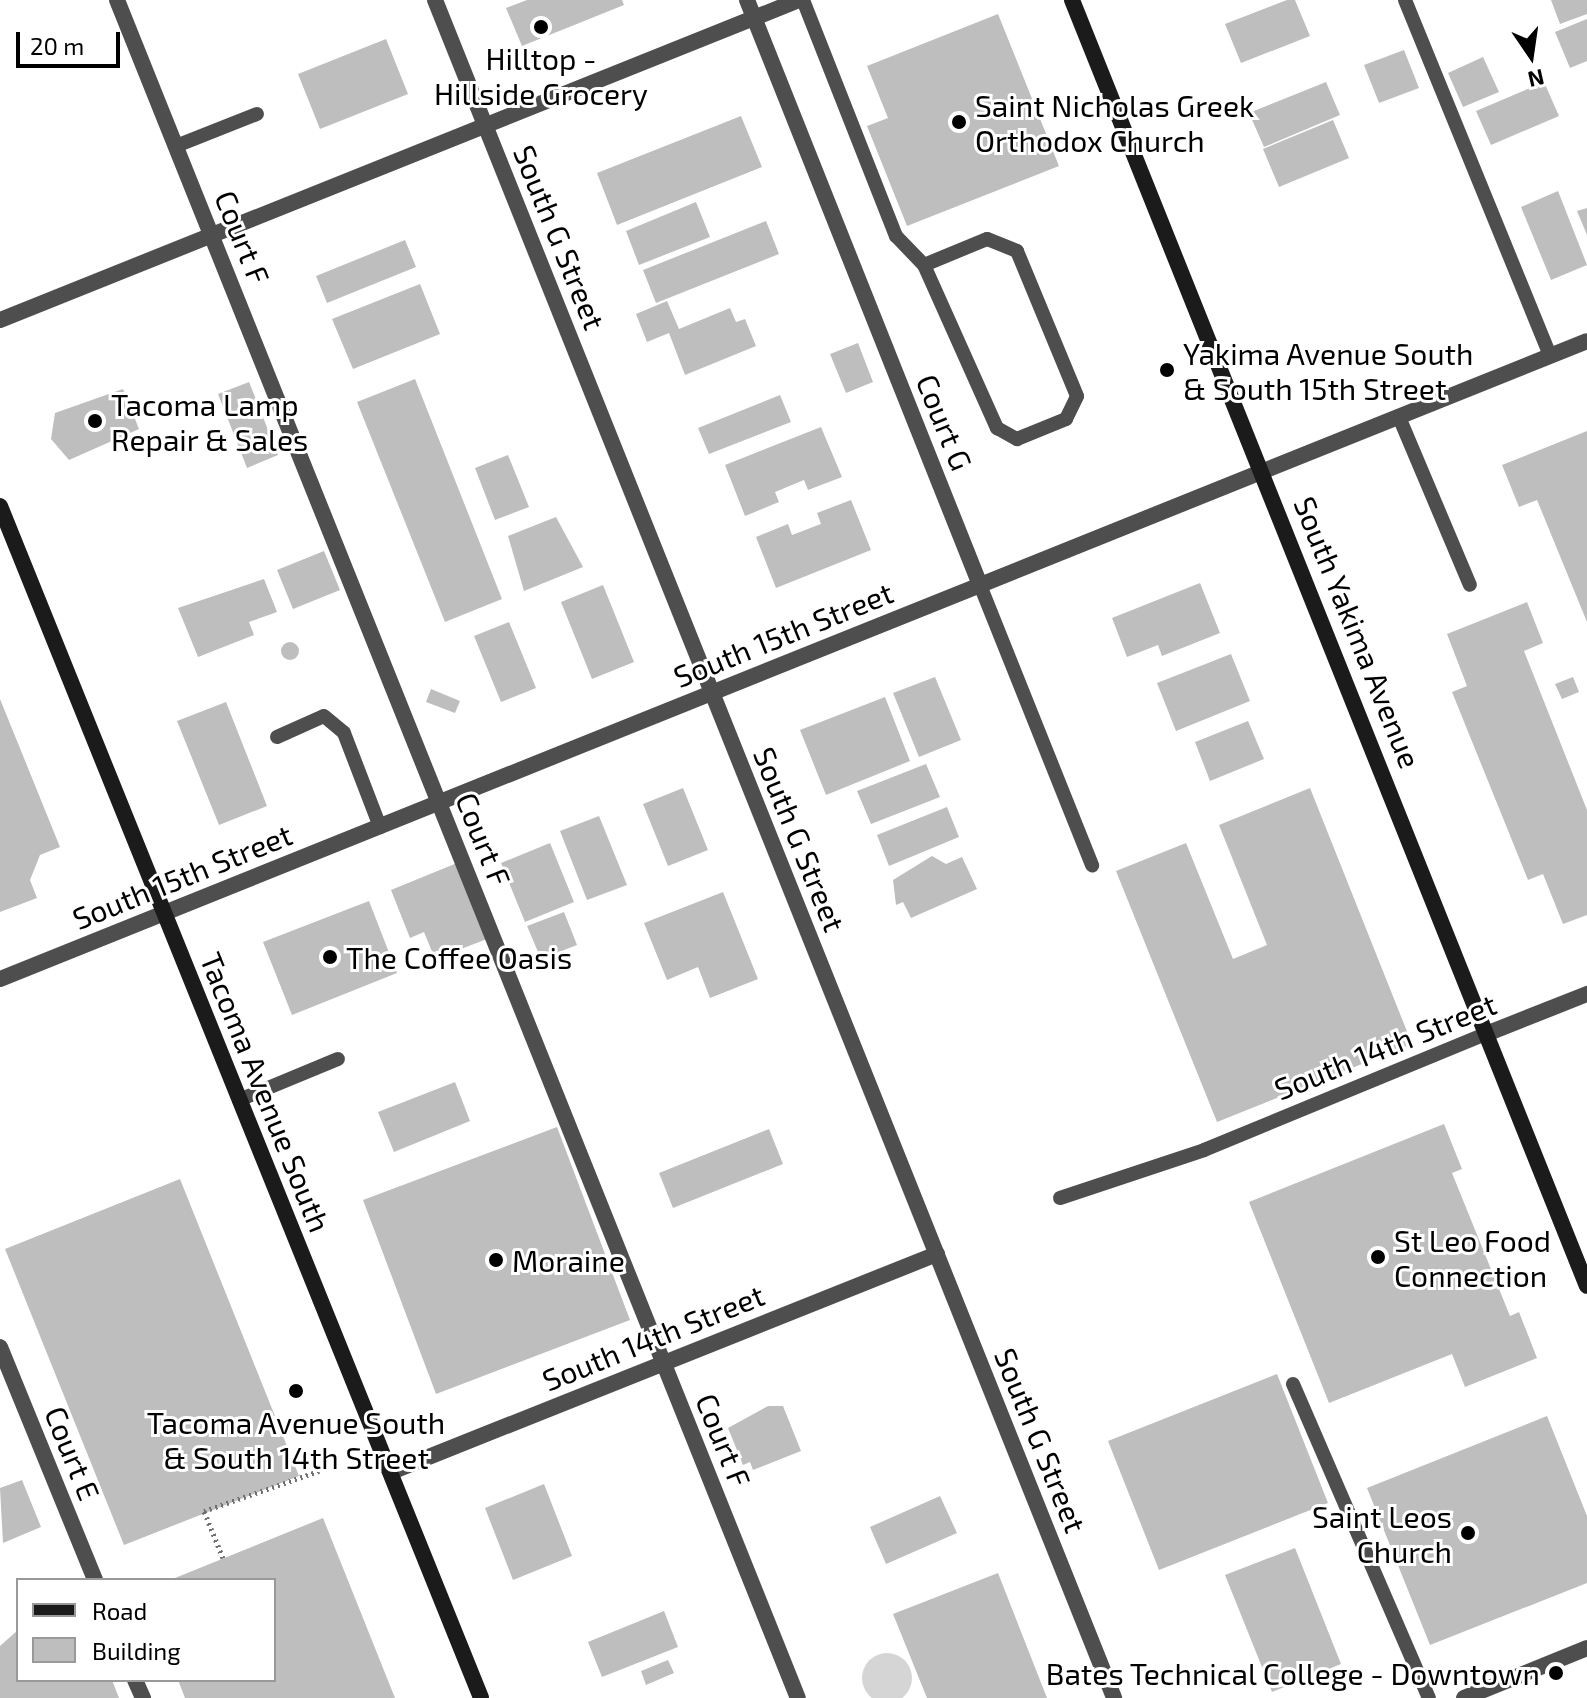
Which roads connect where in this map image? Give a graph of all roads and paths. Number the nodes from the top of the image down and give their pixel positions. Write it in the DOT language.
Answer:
graph roads {
  1 [pos="117,0"];
  2 [pos="435,0"];
  3 [pos="747,0"];
  4 [pos="801,0"];
  5 [pos="1072,0"];
  6 [pos="1405,0"];
  7 [pos="755,18"];
  8 [pos="257,114"];
  9 [pos="485,125"];
  10 [pos="176,146"];
  11 [pos="211,235"];
  12 [pos="924,265"];
  13 [pos="0,320"];
  14 [pos="1587,341"];
  15 [pos="1550,356"];
  16 [pos="1399,417"];
  17 [pos="1264,471"];
  18 [pos="0,506"];
  19 [pos="980,585"];
  20 [pos="1470,585"];
  21 [pos="712,693"];
  22 [pos="277,737"];
  23 [pos="439,803"];
  24 [pos="380,827"];
  25 [pos="1092,865"];
  26 [pos="163,914"];
  27 [pos="0,979"];
  28 [pos="1587,994"];
  29 [pos="1486,1034"];
  30 [pos="338,1059"];
  31 [pos="239,1100"];
  32 [pos="1060,1198"];
  33 [pos="937,1254"];
  34 [pos="1587,1286"];
  35 [pos="0,1347"];
  36 [pos="663,1363"];
  37 [pos="1293,1384"];
  38 [pos="319,1471"];
  39 [pos="391,1472"];
  40 [pos="223,1558"];
  41 [pos="94,1578"];
  42 [pos="1587,1648"];
  43 [pos="481,1698"];
  44 [pos="798,1698"];
  45 [pos="1114,1698"];
  46 [pos="1429,1698"];
  47 [pos="1464,1698"];
  1 -- 10 [label="street, Court F"];
  2 -- 9 [label="street, South G Street"];
  3 -- 7 [label="street, Court G"];
  4 -- 7 [label="street"];
  4 -- 12 [label="lane"];
  5 -- 17 [label="main road, South Yakima Avenue"];
  6 -- 15 [label="lane"];
  7 -- 9 [label="street"];
  7 -- 19 [label="street, Court G"];
  8 -- 10 [label="lane"];
  9 -- 11 [label="street"];
  9 -- 21 [label="street, South G Street"];
  10 -- 11 [label="street, Court F"];
  11 -- 13 [label="street"];
  11 -- 23 [label="street, Court F"];
  12 -- 12 [label="lane"];
  14 -- 15 [label="street, South 15th Street"];
  15 -- 16 [label="street, South 15th Street"];
  16 -- 17 [label="street, South 15th Street"];
  16 -- 20 [label="lane"];
  17 -- 19 [label="street, South 15th Street"];
  17 -- 29 [label="main road, South Yakima Avenue"];
  18 -- 26 [label="main road, Tacoma Avenue South"];
  19 -- 21 [label="street, South 15th Street"];
  19 -- 25 [label="lane, Court G"];
  21 -- 23 [label="street, South 15th Street"];
  21 -- 33 [label="street, South G Street"];
  22 -- 24 [label="lane"];
  23 -- 24 [label="street, South 15th Street"];
  23 -- 36 [label="street, Court F"];
  24 -- 26 [label="street, South 15th Street"];
  26 -- 27 [label="street, South 15th Street"];
  26 -- 31 [label="main road, Tacoma Avenue South"];
  28 -- 29 [label="street, South 14th Street"];
  29 -- 32 [label="lane, South 14th Street"];
  29 -- 34 [label="main road, South Yakima Avenue"];
  30 -- 31 [label="lane"];
  31 -- 39 [label="main road, Tacoma Avenue South"];
  33 -- 36 [label="street, South 14th Street"];
  33 -- 45 [label="street, South G Street"];
  35 -- 41 [label="street, Court E"];
  36 -- 39 [label="street, South 14th Street"];
  36 -- 44 [label="street, Court F"];
  37 -- 46 [label="lane"];
  38 -- 40 [label="path"];
  39 -- 43 [label="main road, Tacoma Avenue South"];
  42 -- 47 [label="street"];
}
